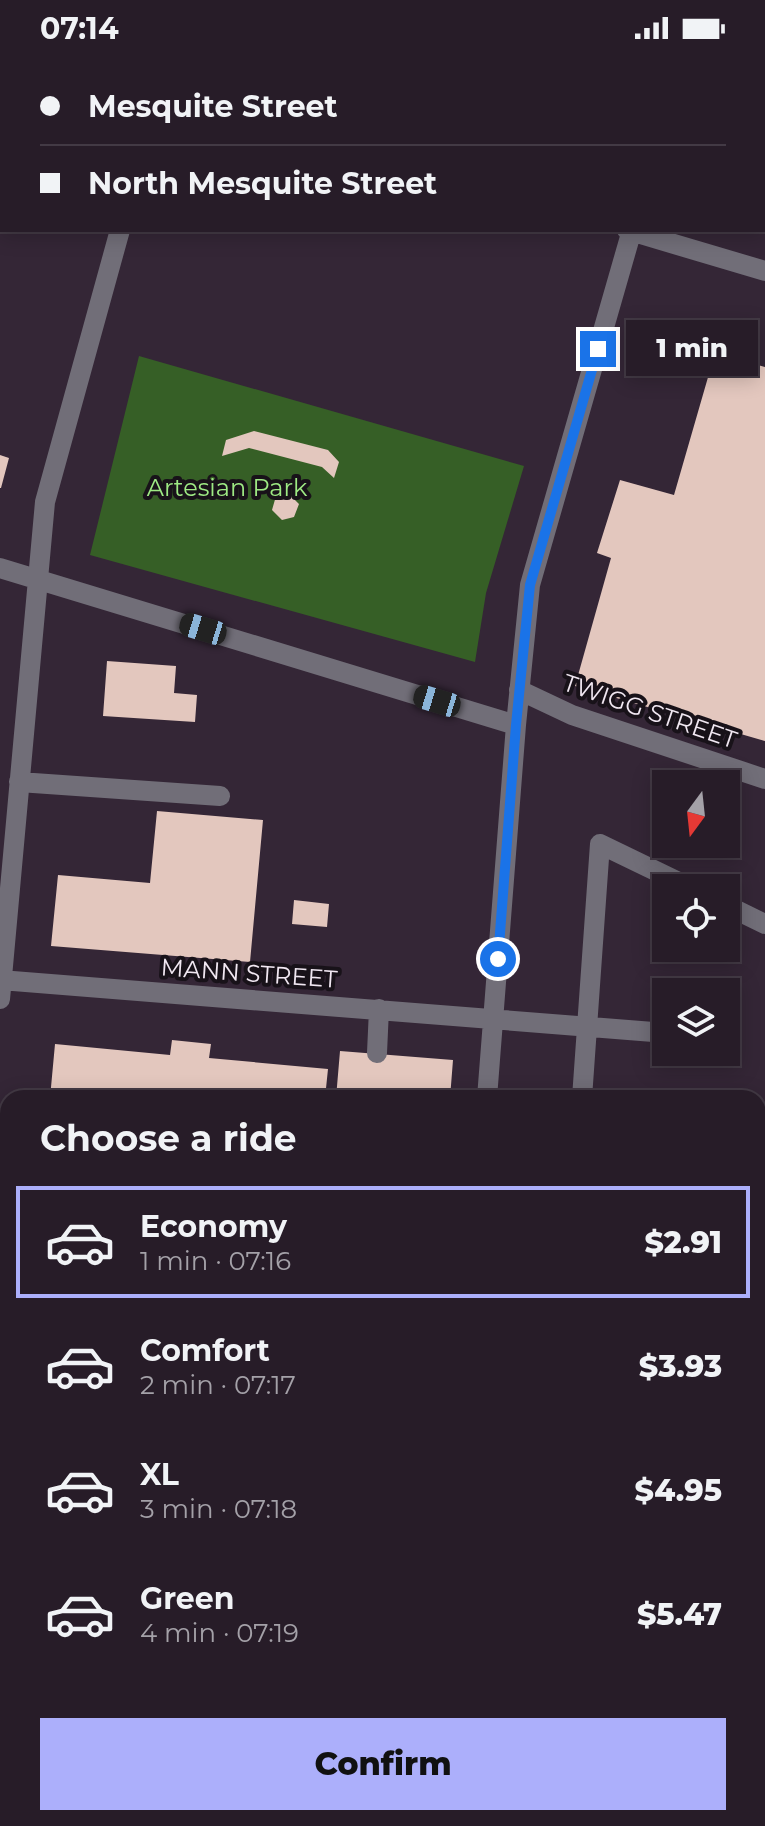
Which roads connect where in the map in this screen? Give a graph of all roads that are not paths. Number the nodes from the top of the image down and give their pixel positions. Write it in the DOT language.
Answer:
graph roads {
  1 [pos="119,232"];
  2 [pos="629,232"];
  3 [pos="637,232"];
  4 [pos="765,271"];
  5 [pos="0,568"];
  6 [pos="38,578"];
  7 [pos="519,690"];
  8 [pos="516,725"];
  9 [pos="765,779"];
  10 [pos="19,782"];
  11 [pos="220,796"];
  12 [pos="662,874"];
  13 [pos="740,912"];
  14 [pos="765,924"];
  15 [pos="1,987"];
  16 [pos="379,1009"];
  17 [pos="494,1018"];
  18 [pos="587,1026"];
  19 [pos="652,1032"];
  20 [pos="377,1053"];
  21 [pos="488,1090"];
  22 [pos="583,1090"];
  1 -- 6 [label="street"];
  2 -- 7 [label="street"];
  3 -- 4 [label="street"];
  5 -- 6 [label="street"];
  6 -- 8 [label="street"];
  6 -- 10 [label="street"];
  7 -- 8 [label="street"];
  7 -- 9 [label="street, TWIGG STREET"];
  8 -- 17 [label="street"];
  10 -- 11 [label="street"];
  10 -- 15 [label="street"];
  12 -- 18 [label="street"];
  13 -- 14 [label="street"];
  15 -- 16 [label="street, MANN STREET"];
  16 -- 17 [label="street, MANN STREET"];
  16 -- 20 [label="street"];
  17 -- 18 [label="street, MANN STREET"];
  17 -- 21 [label="street"];
  18 -- 19 [label="street, MANN STREET"];
  18 -- 22 [label="street"];
}
